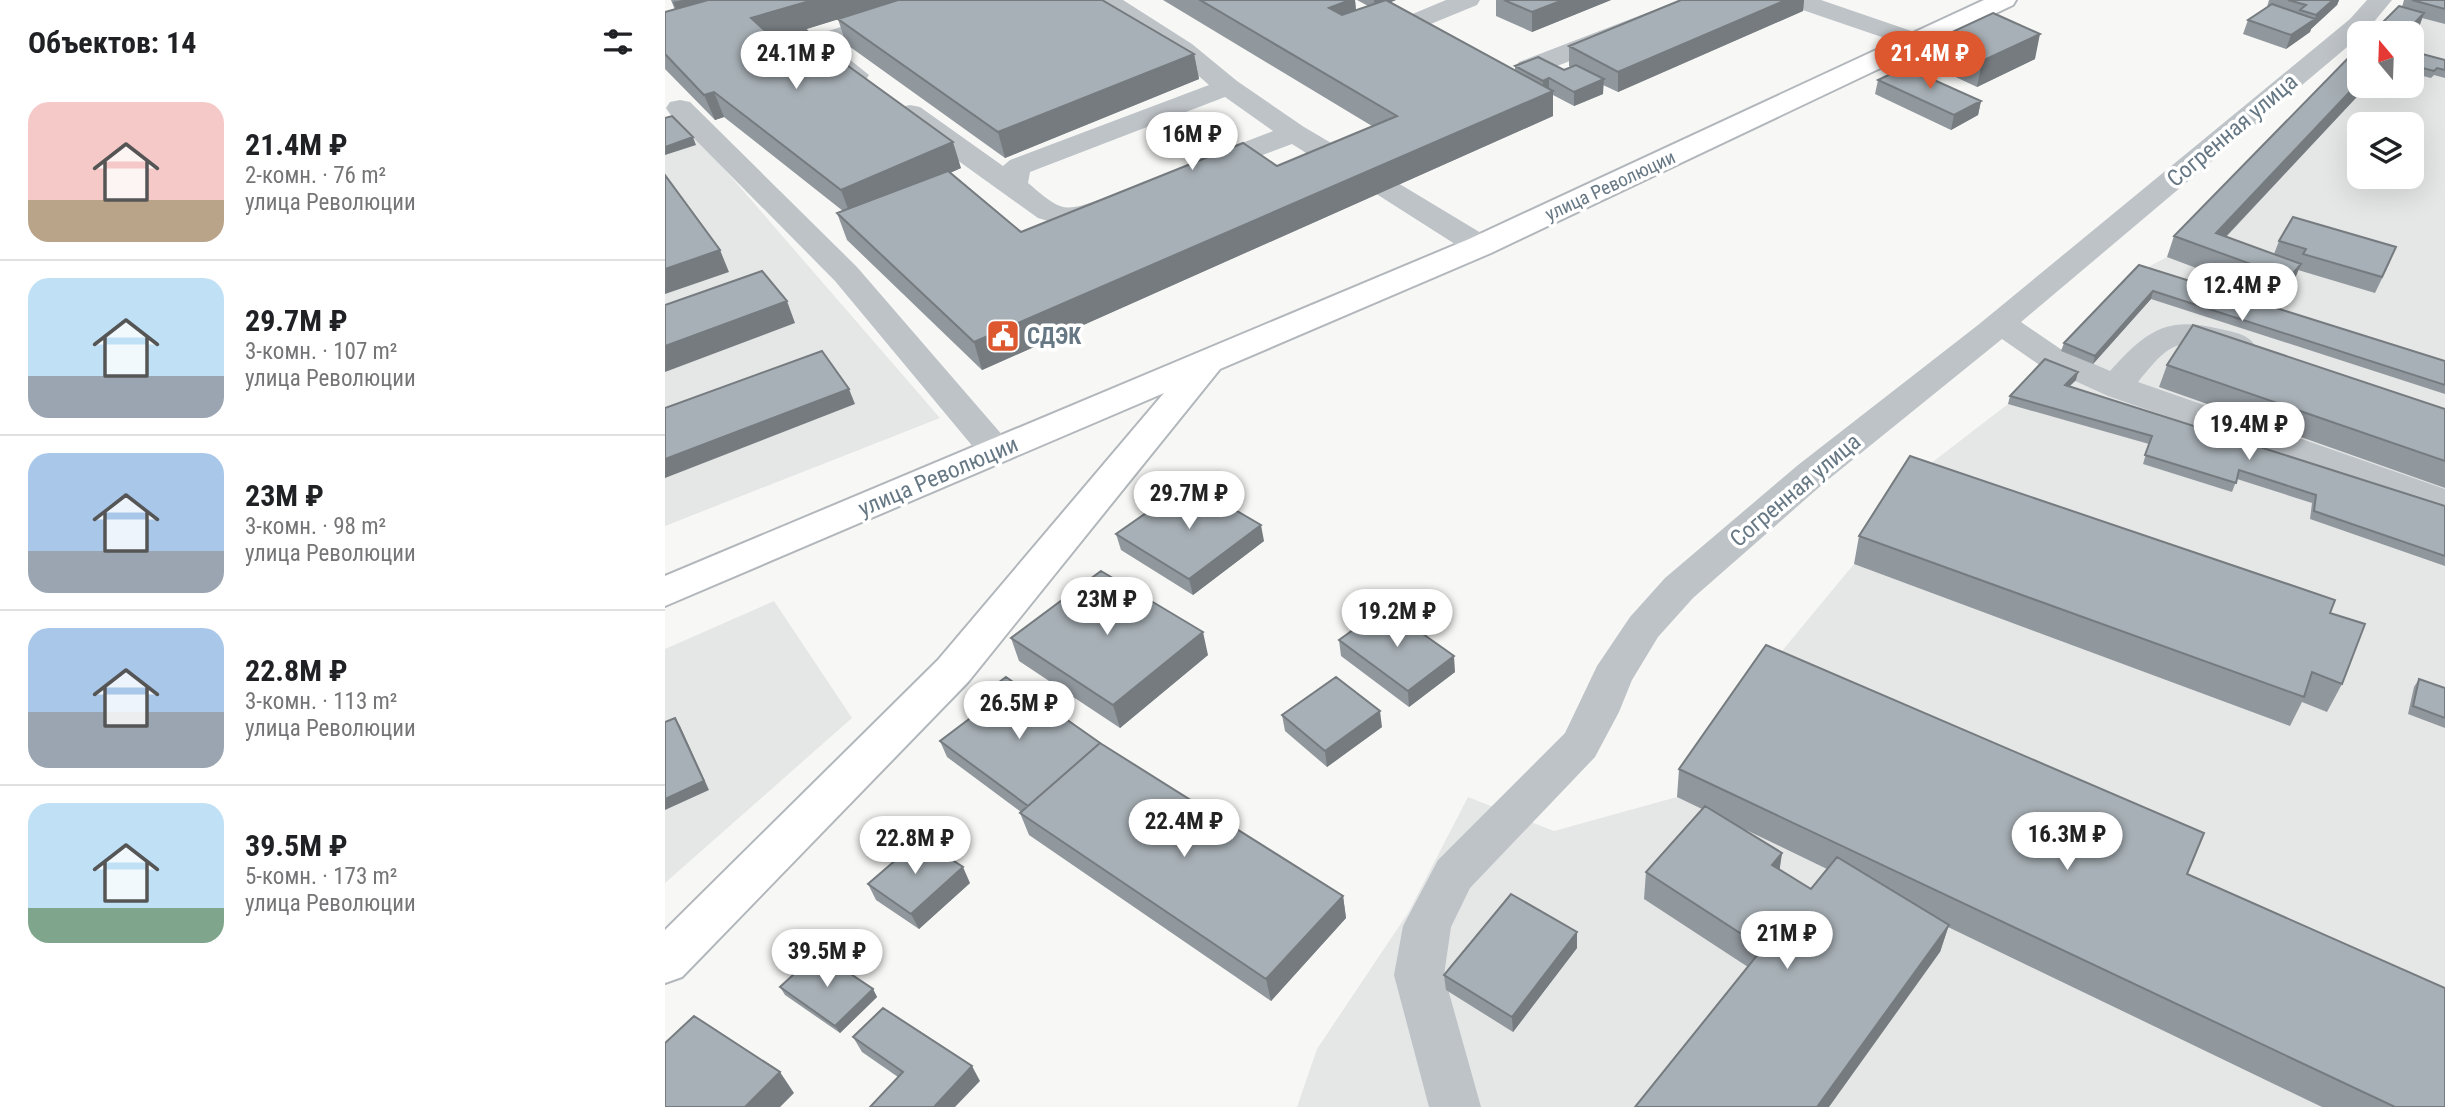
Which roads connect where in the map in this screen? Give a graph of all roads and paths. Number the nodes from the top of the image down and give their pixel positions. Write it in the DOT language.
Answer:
graph roads {
  1 [pos="948,0"];
  2 [pos="1106,0"];
  3 [pos="1468,0"];
  4 [pos="1702,0"];
  5 [pos="1797,0"];
  6 [pos="2004,0"];
  7 [pos="2380,0"];
  8 [pos="1412,23"];
  9 [pos="1917,41"];
  10 [pos="1528,68"];
  11 [pos="1229,87"];
  12 [pos="680,108"];
  13 [pos="1294,133"];
  14 [pos="1345,163"];
  15 [pos="1177,178"];
  16 [pos="1017,189"];
  17 [pos="1388,189"];
  18 [pos="1137,193"];
  19 [pos="1480,246"];
  20 [pos="2000,323"];
  21 [pos="2262,353"];
  22 [pos="1211,359"];
  23 [pos="2116,386"];
  24 [pos="997,452"];
  25 [pos="2445,502"];
  26 [pos="665,592"];
  27 [pos="665,962"];
  28 [pos="1455,1107"];
  1 -- 16 [label="street"];
  2 -- 11 [label="street"];
  3 -- 8 [label="street"];
  4 -- 10 [label="street"];
  5 -- 9 [label="street"];
  6 -- 9 [label="main road, улица Революции"];
  7 -- 20 [label="street, Согренная улица"];
  9 -- 19 [label="main road, улица Революции"];
  11 -- 13 [label="street"];
  11 -- 16 [label="street"];
  12 -- 24 [label="street"];
  13 -- 14 [label="street"];
  13 -- 15 [label="street"];
  16 -- 18 [label="street"];
  17 -- 19 [label="street"];
  19 -- 22 [label="main road, улица Революции"];
  20 -- 23 [label="street"];
  20 -- 28 [label="street, Согренная улица"];
  21 -- 23 [label="street"];
  22 -- 24 [label="main road, улица Революции"];
  22 -- 27 [label="main road, улица Революции"];
  23 -- 25 [label="street"];
  24 -- 26 [label="main road, улица Революции"];
}
